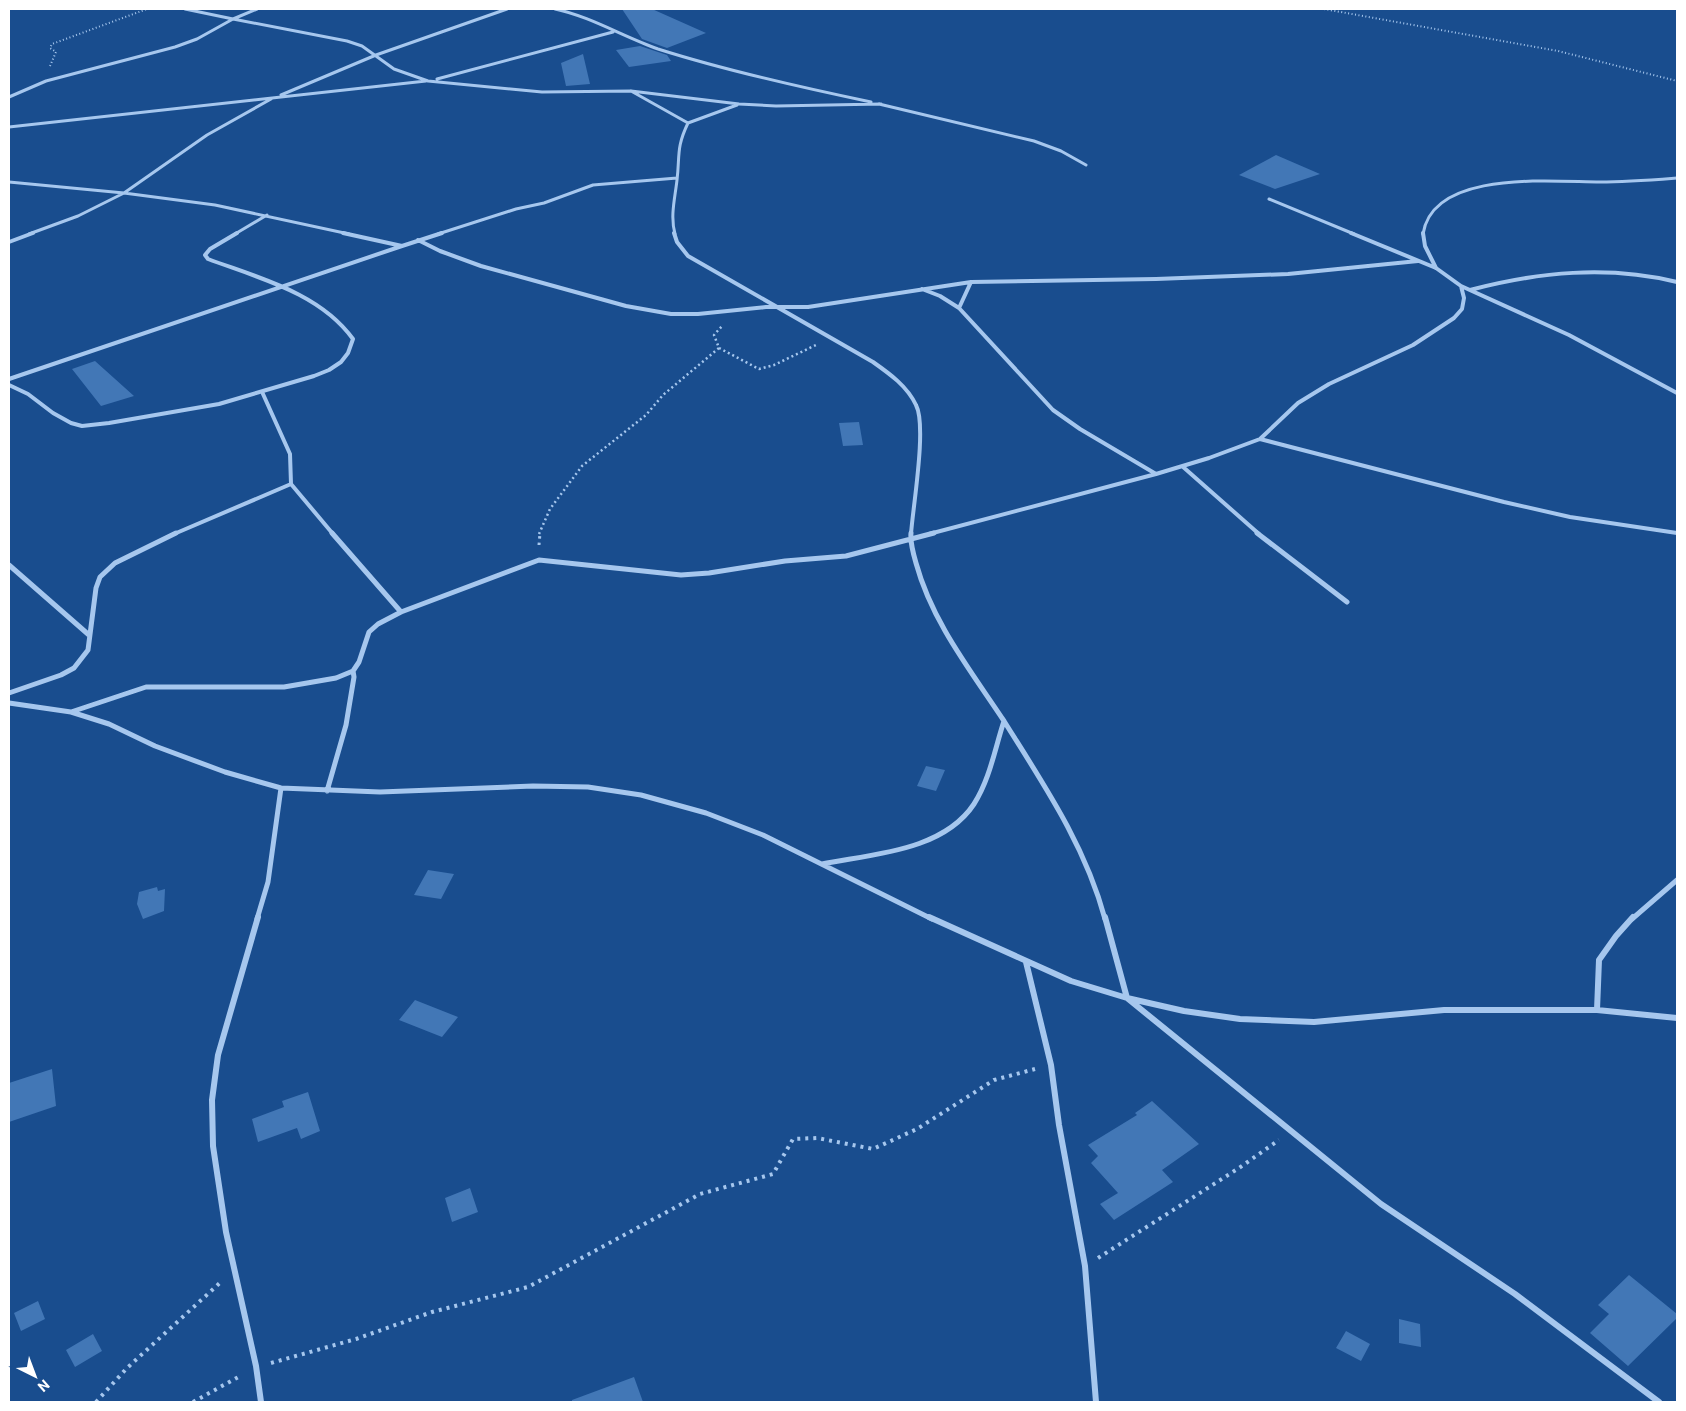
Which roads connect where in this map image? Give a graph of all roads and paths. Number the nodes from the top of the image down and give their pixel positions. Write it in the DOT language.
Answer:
graph roads {
  1 [pos="147,9"];
  2 [pos="185,9"];
  3 [pos="257,9"];
  4 [pos="507,9"];
  5 [pos="555,9"];
  6 [pos="1324,9"];
  7 [pos="233,19"];
  8 [pos="613,32"];
  9 [pos="376,55"];
  10 [pos="46,80"];
  11 [pos="428,81"];
  12 [pos="1677,81"];
  13 [pos="631,91"];
  14 [pos="9,96"];
  15 [pos="274,98"];
  16 [pos="739,104"];
  17 [pos="881,104"];
  18 [pos="688,123"];
  19 [pos="9,127"];
  20 [pos="1086,165"];
  21 [pos="677,178"];
  22 [pos="1677,178"];
  23 [pos="9,182"];
  24 [pos="124,193"];
  25 [pos="1270,199"];
  26 [pos="267,215"];
  27 [pos="418,240"];
  28 [pos="9,242"];
  29 [pos="402,246"];
  30 [pos="1421,260"];
  31 [pos="1436,268"];
  32 [pos="971,282"];
  33 [pos="1677,282"];
  34 [pos="1461,286"];
  35 [pos="280,287"];
  36 [pos="922,288"];
  37 [pos="1469,290"];
  38 [pos="777,307"];
  39 [pos="959,308"];
  40 [pos="726,323"];
  41 [pos="832,337"];
  42 [pos="719,348"];
  43 [pos="9,379"];
  44 [pos="9,385"];
  45 [pos="1677,393"];
  46 [pos="263,394"];
  47 [pos="1260,439"];
  48 [pos="1182,466"];
  49 [pos="1156,474"];
  50 [pos="291,484"];
  51 [pos="1677,533"];
  52 [pos="910,540"];
  53 [pos="539,560"];
  54 [pos="9,565"];
  55 [pos="1347,602"];
  56 [pos="401,612"];
  57 [pos="89,635"];
  58 [pos="352,671"];
  59 [pos="9,693"];
  60 [pos="9,703"];
  61 [pos="71,712"];
  62 [pos="1004,721"];
  63 [pos="281,788"];
  64 [pos="327,791"];
  65 [pos="822,864"];
  66 [pos="1677,880"];
  67 [pos="1026,962"];
  68 [pos="1127,998"];
  69 [pos="1596,1010"];
  70 [pos="1677,1018"];
  71 [pos="1051,1065"];
  72 [pos="1290,1132"];
  73 [pos="1085,1266"];
  74 [pos="234,1271"];
  75 [pos="256,1366"];
  76 [pos="96,1402"];
  77 [pos="193,1402"];
  78 [pos="261,1402"];
  79 [pos="1096,1402"];
  80 [pos="1659,1402"];
  1 -- 10 [label="path"];
  2 -- 7 [label="street"];
  3 -- 7 [label="street"];
  4 -- 9 [label="street"];
  5 -- 8 [label="street"];
  6 -- 12 [label="path"];
  7 -- 9 [label="street"];
  7 -- 10 [label="street"];
  8 -- 11 [label="street"];
  8 -- 17 [label="street"];
  9 -- 11 [label="street"];
  9 -- 15 [label="street"];
  10 -- 14 [label="street"];
  11 -- 13 [label="street"];
  11 -- 15 [label="street"];
  13 -- 16 [label="street"];
  13 -- 18 [label="street"];
  15 -- 19 [label="street"];
  15 -- 24 [label="street"];
  16 -- 17 [label="street"];
  16 -- 18 [label="street"];
  17 -- 20 [label="street"];
  18 -- 21 [label="street"];
  21 -- 27 [label="street"];
  21 -- 38 [label="street"];
  22 -- 31 [label="street"];
  23 -- 24 [label="street"];
  24 -- 26 [label="street"];
  24 -- 28 [label="street"];
  25 -- 30 [label="street"];
  26 -- 29 [label="street"];
  26 -- 35 [label="street"];
  27 -- 29 [label="street"];
  27 -- 38 [label="street"];
  29 -- 35 [label="street"];
  30 -- 31 [label="street"];
  30 -- 32 [label="street"];
  31 -- 34 [label="street"];
  32 -- 36 [label="street"];
  32 -- 39 [label="street"];
  33 -- 37 [label="street"];
  34 -- 37 [label="street"];
  34 -- 47 [label="street"];
  35 -- 43 [label="street"];
  35 -- 46 [label="street"];
  36 -- 38 [label="street"];
  36 -- 39 [label="street"];
  37 -- 45 [label="street"];
  38 -- 41 [label="street"];
  39 -- 49 [label="street"];
  40 -- 42 [label="path"];
  41 -- 42 [label="path"];
  41 -- 52 [label="street"];
  42 -- 53 [label="path"];
  44 -- 46 [label="street"];
  46 -- 50 [label="street"];
  47 -- 48 [label="street"];
  47 -- 51 [label="street"];
  48 -- 49 [label="street"];
  48 -- 55 [label="street"];
  49 -- 52 [label="street"];
  50 -- 56 [label="street"];
  50 -- 57 [label="street"];
  52 -- 53 [label="street"];
  52 -- 62 [label="street"];
  53 -- 56 [label="street"];
  54 -- 57 [label="street"];
  56 -- 58 [label="street"];
  57 -- 59 [label="street"];
  58 -- 61 [label="street"];
  58 -- 64 [label="street"];
  60 -- 61 [label="street"];
  61 -- 63 [label="street"];
  62 -- 65 [label="street"];
  62 -- 68 [label="street"];
  63 -- 64 [label="street"];
  63 -- 74 [label="street"];
  64 -- 65 [label="street"];
  65 -- 67 [label="street"];
  66 -- 69 [label="street"];
  67 -- 68 [label="street"];
  67 -- 71 [label="street"];
  68 -- 69 [label="street"];
  68 -- 72 [label="street"];
  69 -- 70 [label="street"];
  71 -- 73 [label="street"];
  71 -- 75 [label="path"];
  72 -- 73 [label="path"];
  72 -- 80 [label="street"];
  73 -- 79 [label="street"];
  74 -- 75 [label="street"];
  74 -- 76 [label="path"];
  75 -- 77 [label="path"];
  75 -- 78 [label="street"];
}
